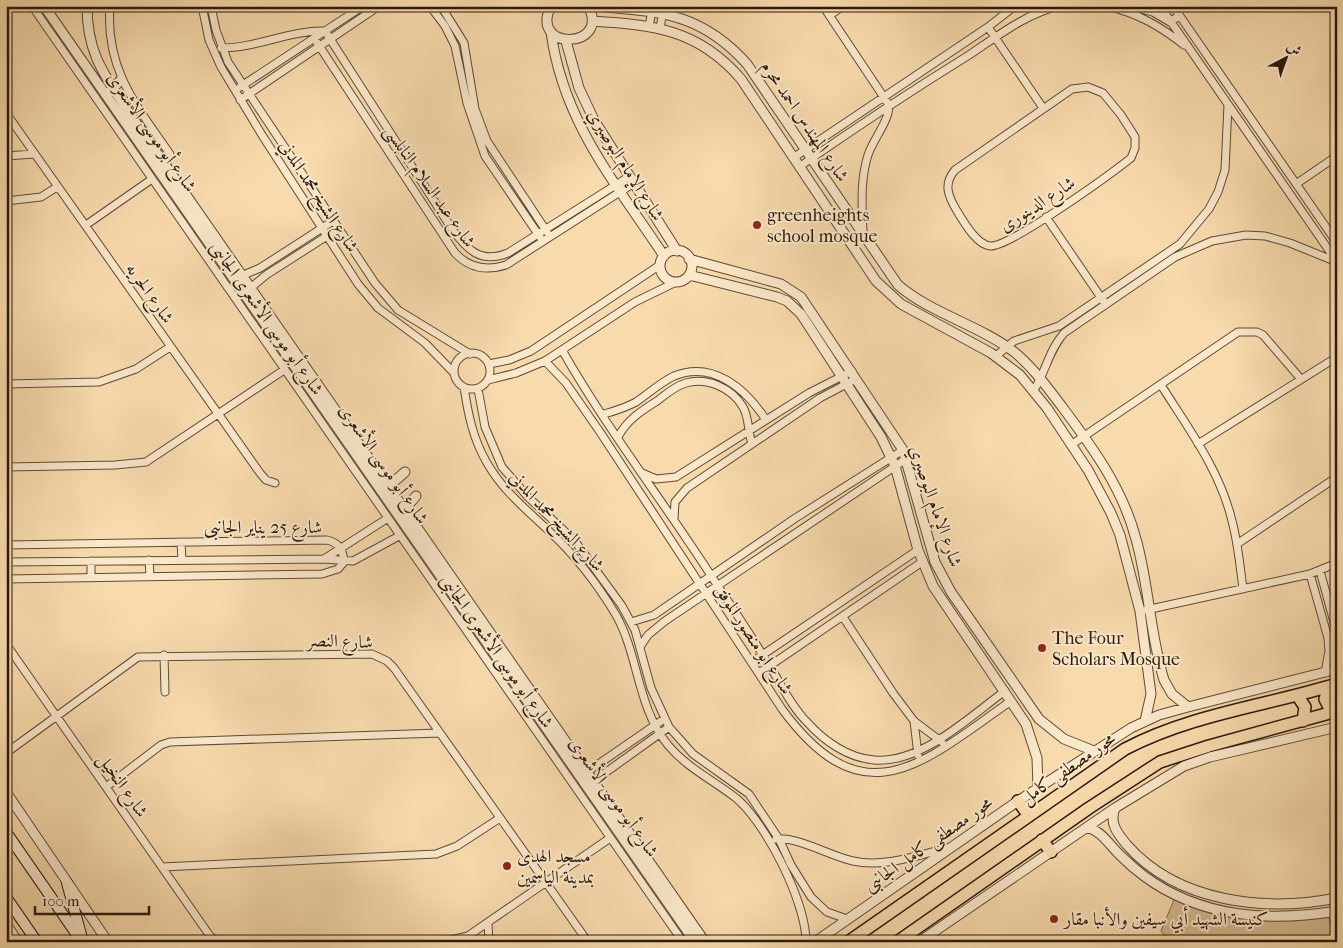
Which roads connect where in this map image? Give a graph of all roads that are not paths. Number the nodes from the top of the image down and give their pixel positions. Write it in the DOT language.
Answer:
graph roads {
  1 [pos="32,6"];
  2 [pos="44,6"];
  3 [pos="88,6"];
  4 [pos="110,6"];
  5 [pos="202,6"];
  6 [pos="211,6"];
  7 [pos="363,6"];
  8 [pos="379,6"];
  9 [pos="430,6"];
  10 [pos="441,6"];
  11 [pos="542,6"];
  12 [pos="551,6"];
  13 [pos="588,6"];
  14 [pos="595,6"];
  15 [pos="823,6"];
  16 [pos="843,6"];
  17 [pos="1015,6"];
  18 [pos="1059,6"];
  19 [pos="1107,6"];
  20 [pos="1130,6"];
  21 [pos="1160,6"];
  22 [pos="1173,6"];
  23 [pos="653,9"];
  24 [pos="664,10"];
  25 [pos="830,15"];
  26 [pos="1180,16"];
  27 [pos="547,20"];
  28 [pos="592,21"];
  29 [pos="1170,22"];
  30 [pos="649,26"];
  31 [pos="988,27"];
  32 [pos="660,28"];
  33 [pos="325,31"];
  34 [pos="551,32"];
  35 [pos="314,38"];
  36 [pos="995,38"];
  37 [pos="332,40"];
  38 [pos="566,41"];
  39 [pos="221,48"];
  40 [pos="320,48"];
  41 [pos="1191,52"];
  42 [pos="121,80"];
  43 [pos="243,85"];
  44 [pos="110,91"];
  45 [pos="235,91"];
  46 [pos="249,94"];
  47 [pos="883,96"];
  48 [pos="240,100"];
  49 [pos="889,105"];
  50 [pos="1228,105"];
  51 [pos="1043,108"];
  52 [pos="6,113"];
  53 [pos="487,141"];
  54 [pos="480,145"];
  55 [pos="1269,145"];
  56 [pos="806,149"];
  57 [pos="1260,151"];
  58 [pos="34,154"];
  59 [pos="6,156"];
  60 [pos="1337,156"];
  61 [pos="793,158"];
  62 [pos="812,158"];
  63 [pos="166,165"];
  64 [pos="799,167"];
  65 [pos="152,179"];
  66 [pos="632,180"];
  67 [pos="1296,184"];
  68 [pos="57,187"];
  69 [pos="619,188"];
  70 [pos="6,201"];
  71 [pos="445,216"];
  72 [pos="1046,217"];
  73 [pos="333,221"];
  74 [pos="434,223"];
  75 [pos="86,225"];
  76 [pos="322,228"];
  77 [pos="338,229"];
  78 [pos="546,230"];
  79 [pos="538,234"];
  80 [pos="863,234"];
  81 [pos="327,236"];
  82 [pos="550,236"];
  83 [pos="543,241"];
  84 [pos="1337,243"];
  85 [pos="471,251"];
  86 [pos="678,251"];
  87 [pos="1173,254"];
  88 [pos="664,256"];
  89 [pos="690,259"];
  90 [pos="464,261"];
  91 [pos="1337,262"];
  92 [pos="660,265"];
  93 [pos="689,275"];
  94 [pos="239,277"];
  95 [pos="676,282"];
  96 [pos="248,291"];
  97 [pos="1104,301"];
  98 [pos="1059,326"];
  99 [pos="1064,333"];
  100 [pos="1006,346"];
  101 [pos="170,347"];
  102 [pos="562,350"];
  103 [pos="470,354"];
  104 [pos="996,356"];
  105 [pos="1337,357"];
  106 [pos="544,361"];
  107 [pos="489,364"];
  108 [pos="284,370"];
  109 [pos="454,373"];
  110 [pos="854,375"];
  111 [pos="1300,378"];
  112 [pos="1041,379"];
  113 [pos="488,380"];
  114 [pos="843,380"];
  115 [pos="6,384"];
  116 [pos="1161,385"];
  117 [pos="464,387"];
  118 [pos="478,389"];
  119 [pos="1034,390"];
  120 [pos="604,414"];
  121 [pos="218,415"];
  122 [pos="766,420"];
  123 [pos="610,425"];
  124 [pos="345,429"];
  125 [pos="600,432"];
  126 [pos="748,432"];
  127 [pos="618,437"];
  128 [pos="1085,437"];
  129 [pos="752,444"];
  130 [pos="1198,444"];
  131 [pos="1071,445"];
  132 [pos="904,455"];
  133 [pos="891,457"];
  134 [pos="895,466"];
  135 [pos="6,467"];
  136 [pos="640,471"];
  137 [pos="405,472"];
  138 [pos="1337,477"];
  139 [pos="275,483"];
  140 [pos="389,486"];
  141 [pos="416,496"];
  142 [pos="662,502"];
  143 [pos="405,509"];
  144 [pos="652,509"];
  145 [pos="388,518"];
  146 [pos="674,520"];
  147 [pos="399,536"];
  148 [pos="181,542"];
  149 [pos="1237,544"];
  150 [pos="6,546"];
  151 [pos="341,548"];
  152 [pos="918,550"];
  153 [pos="324,559"];
  154 [pos="149,560"];
  155 [pos="182,560"];
  156 [pos="91,561"];
  157 [pos="6,562"];
  158 [pos="344,562"];
  159 [pos="922,562"];
  160 [pos="1337,563"];
  161 [pos="1320,571"];
  162 [pos="1310,574"];
  163 [pos="711,575"];
  164 [pos="150,576"];
  165 [pos="91,578"];
  166 [pos="6,579"];
  167 [pos="700,583"];
  168 [pos="718,585"];
  169 [pos="1243,589"];
  170 [pos="707,593"];
  171 [pos="1151,609"];
  172 [pos="1140,612"];
  173 [pos="843,617"];
  174 [pos="632,622"];
  175 [pos="1337,633"];
  176 [pos="6,644"];
  177 [pos="640,647"];
  178 [pos="164,655"];
  179 [pos="763,655"];
  180 [pos="752,662"];
  181 [pos="770,666"];
  182 [pos="1337,669"];
  183 [pos="759,673"];
  184 [pos="1325,673"];
  185 [pos="1334,685"];
  186 [pos="1005,691"];
  187 [pos="165,692"];
  188 [pos="1297,695"];
  189 [pos="1011,701"];
  190 [pos="1030,706"];
  191 [pos="1188,707"];
  192 [pos="1337,711"];
  193 [pos="1020,714"];
  194 [pos="56,716"];
  195 [pos="664,718"];
  196 [pos="914,721"];
  197 [pos="1145,721"];
  198 [pos="1304,721"];
  199 [pos="654,725"];
  200 [pos="668,727"];
  201 [pos="1337,727"];
  202 [pos="439,733"];
  203 [pos="660,734"];
  204 [pos="939,739"];
  205 [pos="945,747"];
  206 [pos="1094,751"];
  207 [pos="918,752"];
  208 [pos="6,753"];
  209 [pos="920,762"];
  210 [pos="584,775"];
  211 [pos="590,784"];
  212 [pos="106,786"];
  213 [pos="1038,788"];
  214 [pos="6,792"];
  215 [pos="1018,801"];
  216 [pos="1115,808"];
  217 [pos="1029,816"];
  218 [pos="500,818"];
  219 [pos="1087,827"];
  220 [pos="1115,830"];
  221 [pos="6,832"];
  222 [pos="610,838"];
  223 [pos="779,839"];
  224 [pos="1105,839"];
  225 [pos="769,840"];
  226 [pos="1042,840"];
  227 [pos="950,848"];
  228 [pos="1051,852"];
  229 [pos="162,867"];
  230 [pos="67,883"];
  231 [pos="545,883"];
  232 [pos="6,897"];
  233 [pos="1337,898"];
  234 [pos="1335,911"];
  235 [pos="848,919"];
  236 [pos="6,924"];
  237 [pos="488,924"];
  238 [pos="1337,929"];
  239 [pos="18,942"];
  240 [pos="37,942"];
  241 [pos="83,942"];
  242 [pos="108,942"];
  243 [pos="217,942"];
  244 [pos="378,942"];
  245 [pos="489,942"];
  246 [pos="588,942"];
  247 [pos="683,942"];
  248 [pos="695,942"];
  249 [pos="705,942"];
  250 [pos="806,942"];
  251 [pos="815,942"];
  252 [pos="848,942"];
  253 [pos="897,942"];
  254 [pos="919,942"];
  1 -- 65 [label="street, شارع أبو موسى الأشعرى الجانبى"];
  2 -- 44 [label="street, شارع أبو موسى الأشعرى"];
  3 -- 44 [label="street, شارع أبو موسى الأشعرى"];
  4 -- 42 [label="street"];
  5 -- 45 [label="street, شارع الشيخ محمد المدني"];
  6 -- 39 [label="street, شارع الشيخ محمد المدني"];
  7 -- 33 [label="street"];
  8 -- 37 [label="street"];
  9 -- 54 [label="street"];
  10 -- 53 [label="street"];
  11 -- 27 [label="street, شارع الإمام البوصيري"];
  12 -- 27 [label="street"];
  13 -- 28 [label="street"];
  14 -- 23 [label="street, شارع المهندس احمد محرم"];
  15 -- 25 [label="street"];
  16 -- 25 [label="street"];
  17 -- 31 [label="street"];
  18 -- 36 [label="street"];
  19 -- 41 [label="street"];
  20 -- 29 [label="street"];
  21 -- 29 [label="street"];
  22 -- 26 [label="street"];
  23 -- 24 [label="street, شارع المهندس احمد محرم"];
  23 -- 30 [label="street"];
  24 -- 32 [label="street"];
  24 -- 56 [label="street, شارع المهندس احمد محرم"];
  25 -- 47 [label="street"];
  26 -- 29 [label="street"];
  26 -- 55 [label="street"];
  27 -- 34 [label="street, شارع الإمام البوصيري"];
  28 -- 30 [label="street, شارع المهندس احمد محرم"];
  28 -- 38 [label="street"];
  29 -- 41 [label="street"];
  30 -- 32 [label="street, شارع المهندس احمد محرم"];
  31 -- 36 [label="street"];
  31 -- 47 [label="street"];
  32 -- 61 [label="street, شارع المهندس احمد محرم"];
  33 -- 35 [label="street"];
  33 -- 37 [label="street, شارع عبد السلام النابلسى"];
  33 -- 39 [label="street"];
  34 -- 38 [label="street"];
  34 -- 69 [label="street, شارع الإمام البوصيري"];
  35 -- 40 [label="street, شارع عبد السلام النابلسى"];
  35 -- 43 [label="street"];
  36 -- 49 [label="street"];
  36 -- 51 [label="street"];
  37 -- 40 [label="street"];
  37 -- 71 [label="street, شارع عبد السلام النابلسى"];
  38 -- 66 [label="street, شارع الإمام البوصيري"];
  39 -- 43 [label="street, شارع الشيخ محمد المدني"];
  40 -- 46 [label="street"];
  40 -- 74 [label="street, شارع عبد السلام النابلسى"];
  41 -- 50 [label="street"];
  42 -- 44 [label="street"];
  42 -- 63 [label="street"];
  43 -- 45 [label="street"];
  43 -- 46 [label="street, شارع الشيخ محمد المدني"];
  44 -- 63 [label="street, شارع أبو موسى الأشعرى"];
  44 -- 94 [label="street, شارع أبو موسى الأشعرى"];
  45 -- 48 [label="street, شارع الشيخ محمد المدني"];
  46 -- 48 [label="street"];
  46 -- 73 [label="street, شارع الشيخ محمد المدني"];
  47 -- 49 [label="street"];
  47 -- 56 [label="street"];
  48 -- 76 [label="street, شارع الشيخ محمد المدني"];
  49 -- 62 [label="street"];
  49 -- 80 [label="street"];
  50 -- 57 [label="street"];
  50 -- 87 [label="street"];
  51 -- 72 [label="street, شارع الدينورى"];
  51 -- 72 [label="street, شارع الدينورى"];
  52 -- 58 [label="street, شارع الحريه"];
  53 -- 54 [label="street"];
  53 -- 78 [label="street"];
  54 -- 79 [label="street"];
  55 -- 57 [label="street"];
  55 -- 67 [label="street"];
  56 -- 61 [label="street"];
  56 -- 62 [label="street, شارع المهندس احمد محرم"];
  57 -- 91 [label="street"];
  58 -- 59 [label="street"];
  58 -- 68 [label="street, شارع الحريه"];
  60 -- 67 [label="street"];
  61 -- 64 [label="street, شارع المهندس احمد محرم"];
  62 -- 64 [label="street"];
  62 -- 80 [label="street, شارع المهندس احمد محرم"];
  63 -- 94 [label="street, شارع أبو موسى الأشعرى"];
  64 -- 104 [label="street, شارع المهندس احمد محرم"];
  65 -- 75 [label="street"];
  65 -- 108 [label="street, شارع أبو موسى الأشعرى الجانبى"];
  66 -- 69 [label="street, شارع عبد السلام النابلسى"];
  66 -- 86 [label="street, شارع الإمام البوصيري"];
  67 -- 84 [label="street"];
  68 -- 70 [label="street"];
  68 -- 75 [label="street, شارع الحريه"];
  69 -- 78 [label="street, شارع عبد السلام النابلسى"];
  69 -- 82 [label="street, شارع عبد السلام النابلسى"];
  69 -- 88 [label="street, شارع الإمام البوصيري"];
  71 -- 74 [label="street"];
  71 -- 85 [label="street, شارع عبد السلام النابلسى"];
  72 -- 97 [label="street"];
  73 -- 76 [label="street"];
  73 -- 77 [label="street, شارع الشيخ محمد المدني"];
  74 -- 90 [label="street, شارع عبد السلام النابلسى"];
  75 -- 101 [label="street, شارع الحريه"];
  76 -- 81 [label="street, شارع الشيخ محمد المدني"];
  76 -- 94 [label="street"];
  77 -- 81 [label="street"];
  77 -- 103 [label="street, شارع الشيخ محمد المدني"];
  78 -- 79 [label="street, شارع عبد السلام النابلسى"];
  78 -- 82 [label="street"];
  79 -- 83 [label="street"];
  79 -- 85 [label="street, شارع عبد السلام النابلسى"];
  80 -- 100 [label="street, شارع المهندس احمد محرم"];
  81 -- 96 [label="street"];
  81 -- 109 [label="street, شارع الشيخ محمد المدني"];
  82 -- 83 [label="street, شارع عبد السلام النابلسى"];
  83 -- 90 [label="street, شارع عبد السلام النابلسى"];
  85 -- 90 [label="street"];
  86 -- 88 [label="street"];
  86 -- 89 [label="street"];
  87 -- 91 [label="street"];
  87 -- 97 [label="street"];
  88 -- 92 [label="street"];
  89 -- 93 [label="street"];
  89 -- 110 [label="street, شارع الإمام البوصيري"];
  92 -- 95 [label="street"];
  92 -- 107 [label="street"];
  93 -- 95 [label="street"];
  93 -- 114 [label="street, شارع الإمام البوصيري"];
  94 -- 96 [label="street, شارع أبو موسى الأشعرى"];
  95 -- 102 [label="street"];
  96 -- 124 [label="street, شارع أبو موسى الأشعرى"];
  97 -- 98 [label="street"];
  97 -- 99 [label="street"];
  98 -- 99 [label="street"];
  98 -- 100 [label="street"];
  99 -- 112 [label="street"];
  100 -- 104 [label="street"];
  100 -- 112 [label="street, شارع المهندس احمد محرم"];
  101 -- 115 [label="street"];
  101 -- 121 [label="street, شارع الحريه"];
  102 -- 106 [label="street"];
  102 -- 120 [label="street, شارع ابو منصور الموفق"];
  103 -- 107 [label="street"];
  103 -- 109 [label="street"];
  104 -- 119 [label="street, شارع المهندس احمد محرم"];
  105 -- 111 [label="street"];
  106 -- 113 [label="street"];
  106 -- 125 [label="street, شارع ابو منصور الموفق"];
  107 -- 113 [label="street"];
  108 -- 121 [label="street"];
  108 -- 145 [label="street, شارع أبو موسى الأشعرى الجانبى"];
  109 -- 117 [label="street"];
  110 -- 114 [label="street"];
  110 -- 132 [label="street, شارع الإمام البوصيري"];
  111 -- 116 [label="street"];
  111 -- 130 [label="street"];
  112 -- 119 [label="street"];
  112 -- 128 [label="street, شارع المهندس احمد محرم"];
  113 -- 118 [label="street"];
  114 -- 122 [label="street"];
  114 -- 129 [label="street"];
  114 -- 133 [label="street, شارع الإمام البوصيري"];
  116 -- 128 [label="street"];
  116 -- 130 [label="street"];
  117 -- 118 [label="street"];
  117 -- 199 [label="street, شارع الشيخ محمد المدني"];
  118 -- 174 [label="street, شارع الشيخ محمد المدني"];
  119 -- 131 [label="street, شارع المهندس احمد محرم"];
  120 -- 122 [label="street"];
  120 -- 123 [label="street, شارع ابو منصور الموفق"];
  121 -- 135 [label="street"];
  121 -- 139 [label="street, شارع الحريه"];
  122 -- 126 [label="street"];
  123 -- 125 [label="street"];
  123 -- 127 [label="street, شارع ابو منصور الموفق"];
  124 -- 140 [label="street, شارع أبو موسى الأشعرى"];
  124 -- 210 [label="street, شارع أبو موسى الأشعرى"];
  125 -- 144 [label="street, شارع ابو منصور الموفق"];
  126 -- 127 [label="street"];
  126 -- 129 [label="street"];
  126 -- 136 [label="street"];
  127 -- 136 [label="street, شارع ابو منصور الموفق"];
  128 -- 131 [label="street"];
  128 -- 171 [label="street, شارع المهندس احمد محرم"];
  129 -- 146 [label="street"];
  130 -- 149 [label="street"];
  131 -- 172 [label="street, شارع المهندس احمد محرم"];
  132 -- 133 [label="street"];
  132 -- 134 [label="street"];
  132 -- 190 [label="street, شارع الإمام البوصيري"];
  133 -- 134 [label="street, شارع الإمام البوصيري"];
  133 -- 163 [label="street"];
  134 -- 152 [label="street, شارع الإمام البوصيري"];
  134 -- 168 [label="street"];
  136 -- 142 [label="street, شارع ابو منصور الموفق"];
  137 -- 140 [label="street"];
  138 -- 149 [label="street"];
  140 -- 143 [label="street, شارع أبو موسى الأشعرى"];
  141 -- 143 [label="street"];
  142 -- 144 [label="street"];
  142 -- 146 [label="street, شارع ابو منصور الموفق"];
  143 -- 210 [label="street, شارع أبو موسى الأشعرى"];
  144 -- 167 [label="street, شارع ابو منصور الموفق"];
  145 -- 147 [label="street, شارع أبو موسى الأشعرى الجانبى"];
  145 -- 151 [label="street"];
  146 -- 163 [label="street, شارع ابو منصور الموفق"];
  147 -- 158 [label="street"];
  147 -- 222 [label="street, شارع أبو موسى الأشعرى الجانبى"];
  148 -- 150 [label="street, شارع 25 يناير الجانبى"];
  148 -- 151 [label="street, شارع 25 يناير الجانبى"];
  148 -- 155 [label="street"];
  149 -- 169 [label="street"];
  151 -- 153 [label="street"];
  151 -- 158 [label="street, شارع 25 يناير الجانبى"];
  152 -- 159 [label="street, شارع الإمام البوصيري"];
  152 -- 179 [label="street"];
  153 -- 155 [label="street"];
  153 -- 158 [label="street"];
  154 -- 155 [label="street"];
  154 -- 156 [label="street"];
  154 -- 164 [label="street"];
  156 -- 157 [label="street"];
  156 -- 165 [label="street"];
  158 -- 164 [label="street"];
  159 -- 173 [label="street"];
  159 -- 186 [label="street, شارع الإمام البوصيري"];
  160 -- 161 [label="street"];
  161 -- 162 [label="street"];
  161 -- 175 [label="street"];
  162 -- 169 [label="street"];
  162 -- 184 [label="street"];
  163 -- 167 [label="street"];
  163 -- 168 [label="street, شارع ابو منصور الموفق"];
  164 -- 165 [label="street"];
  165 -- 166 [label="street"];
  167 -- 170 [label="street, شارع ابو منصور الموفق"];
  167 -- 174 [label="street"];
  168 -- 170 [label="street"];
  168 -- 179 [label="street, شارع ابو منصور الموفق"];
  169 -- 171 [label="street"];
  170 -- 177 [label="street"];
  170 -- 180 [label="street, شارع ابو منصور الموفق"];
  171 -- 172 [label="street"];
  171 -- 191 [label="street, شارع المهندس احمد محرم"];
  172 -- 197 [label="street, شارع المهندس احمد محرم"];
  173 -- 181 [label="street"];
  173 -- 196 [label="street"];
  174 -- 177 [label="street, شارع الشيخ محمد المدني"];
  176 -- 194 [label="street, شارع النخيل"];
  177 -- 195 [label="street, شارع الشيخ محمد المدني"];
  178 -- 187 [label="street"];
  178 -- 194 [label="street, شارع النصر"];
  178 -- 202 [label="street, شارع النصر"];
  179 -- 180 [label="street"];
  179 -- 181 [label="street, شارع ابو منصور الموفق"];
  180 -- 183 [label="street, شارع ابو منصور الموفق"];
  181 -- 183 [label="street"];
  181 -- 207 [label="street, شارع ابو منصور الموفق"];
  182 -- 184 [label="street, محور مصطفى كامل الجانبى"];
  183 -- 209 [label="street, شارع ابو منصور الموفق"];
  184 -- 191 [label="street, محور مصطفى كامل الجانبى"];
  185 -- 188 [label="main road, محور مصطفى كامل"];
  185 -- 192 [label="main road"];
  186 -- 189 [label="street, شارع الإمام البوصيري"];
  186 -- 204 [label="street, شارع ابو منصور الموفق"];
  188 -- 198 [label="main road"];
  188 -- 217 [label="main road, محور مصطفى كامل"];
  189 -- 193 [label="street, شارع الإمام البوصيري"];
  189 -- 205 [label="street, شارع ابو منصور الموفق"];
  190 -- 193 [label="street"];
  190 -- 206 [label="street, شارع الإمام البوصيري"];
  191 -- 197 [label="street, محور مصطفى كامل الجانبى"];
  192 -- 198 [label="main road"];
  193 -- 213 [label="street, شارع الإمام البوصيري"];
  194 -- 208 [label="street, شارع النصر"];
  194 -- 212 [label="street, شارع النخيل"];
  195 -- 199 [label="street"];
  195 -- 200 [label="street, شارع الشيخ محمد المدني"];
  196 -- 204 [label="street"];
  196 -- 207 [label="street"];
  197 -- 206 [label="street, محور مصطفى كامل الجانبى"];
  198 -- 226 [label="main road"];
  199 -- 203 [label="street, شارع الشيخ محمد المدني"];
  199 -- 210 [label="street"];
  200 -- 203 [label="street"];
  200 -- 223 [label="street, شارع الشيخ محمد المدني"];
  201 -- 216 [label="street"];
  202 -- 212 [label="street"];
  202 -- 218 [label="street, شارع النصر"];
  203 -- 211 [label="street"];
  203 -- 225 [label="street, شارع الشيخ محمد المدني"];
  204 -- 205 [label="street"];
  204 -- 207 [label="street, شارع ابو منصور الموفق"];
  205 -- 209 [label="street, شارع ابو منصور الموفق"];
  206 -- 213 [label="street, محور مصطفى كامل الجانبى"];
  207 -- 209 [label="street"];
  210 -- 211 [label="street, شارع أبو موسى الأشعرى"];
  211 -- 248 [label="street, شارع أبو موسى الأشعرى"];
  211 -- 249 [label="street, شارع أبو موسى الأشعرى"];
  212 -- 229 [label="street, شارع النخيل"];
  213 -- 215 [label="street, محور مصطفى كامل الجانبى"];
  214 -- 230 [label="street"];
  215 -- 217 [label="main road"];
  215 -- 227 [label="street, محور مصطفى كامل الجانبى"];
  216 -- 219 [label="street"];
  216 -- 220 [label="street"];
  217 -- 252 [label="main road, محور مصطفى كامل"];
  218 -- 229 [label="street"];
  218 -- 231 [label="street, شارع النصر"];
  219 -- 224 [label="street"];
  219 -- 228 [label="street"];
  220 -- 224 [label="street"];
  220 -- 233 [label="street"];
  221 -- 241 [label="main road"];
  222 -- 231 [label="street"];
  222 -- 247 [label="street, شارع أبو موسى الأشعرى الجانبى"];
  223 -- 225 [label="street"];
  223 -- 227 [label="street"];
  223 -- 235 [label="street, شارع الشيخ محمد المدني"];
  224 -- 234 [label="street"];
  225 -- 250 [label="street, شارع الشيخ محمد المدني"];
  226 -- 228 [label="main road"];
  226 -- 253 [label="main road"];
  227 -- 235 [label="street, محور مصطفى كامل الجانبى"];
  228 -- 254 [label="street"];
  229 -- 243 [label="street, شارع النخيل"];
  230 -- 241 [label="main road"];
  230 -- 242 [label="street"];
  231 -- 237 [label="street"];
  231 -- 246 [label="street, شارع النصر"];
  232 -- 240 [label="main road"];
  234 -- 238 [label="street"];
  235 -- 251 [label="street, محور مصطفى كامل الجانبى"];
  236 -- 239 [label="street"];
  237 -- 244 [label="street"];
  237 -- 245 [label="street"];
}
